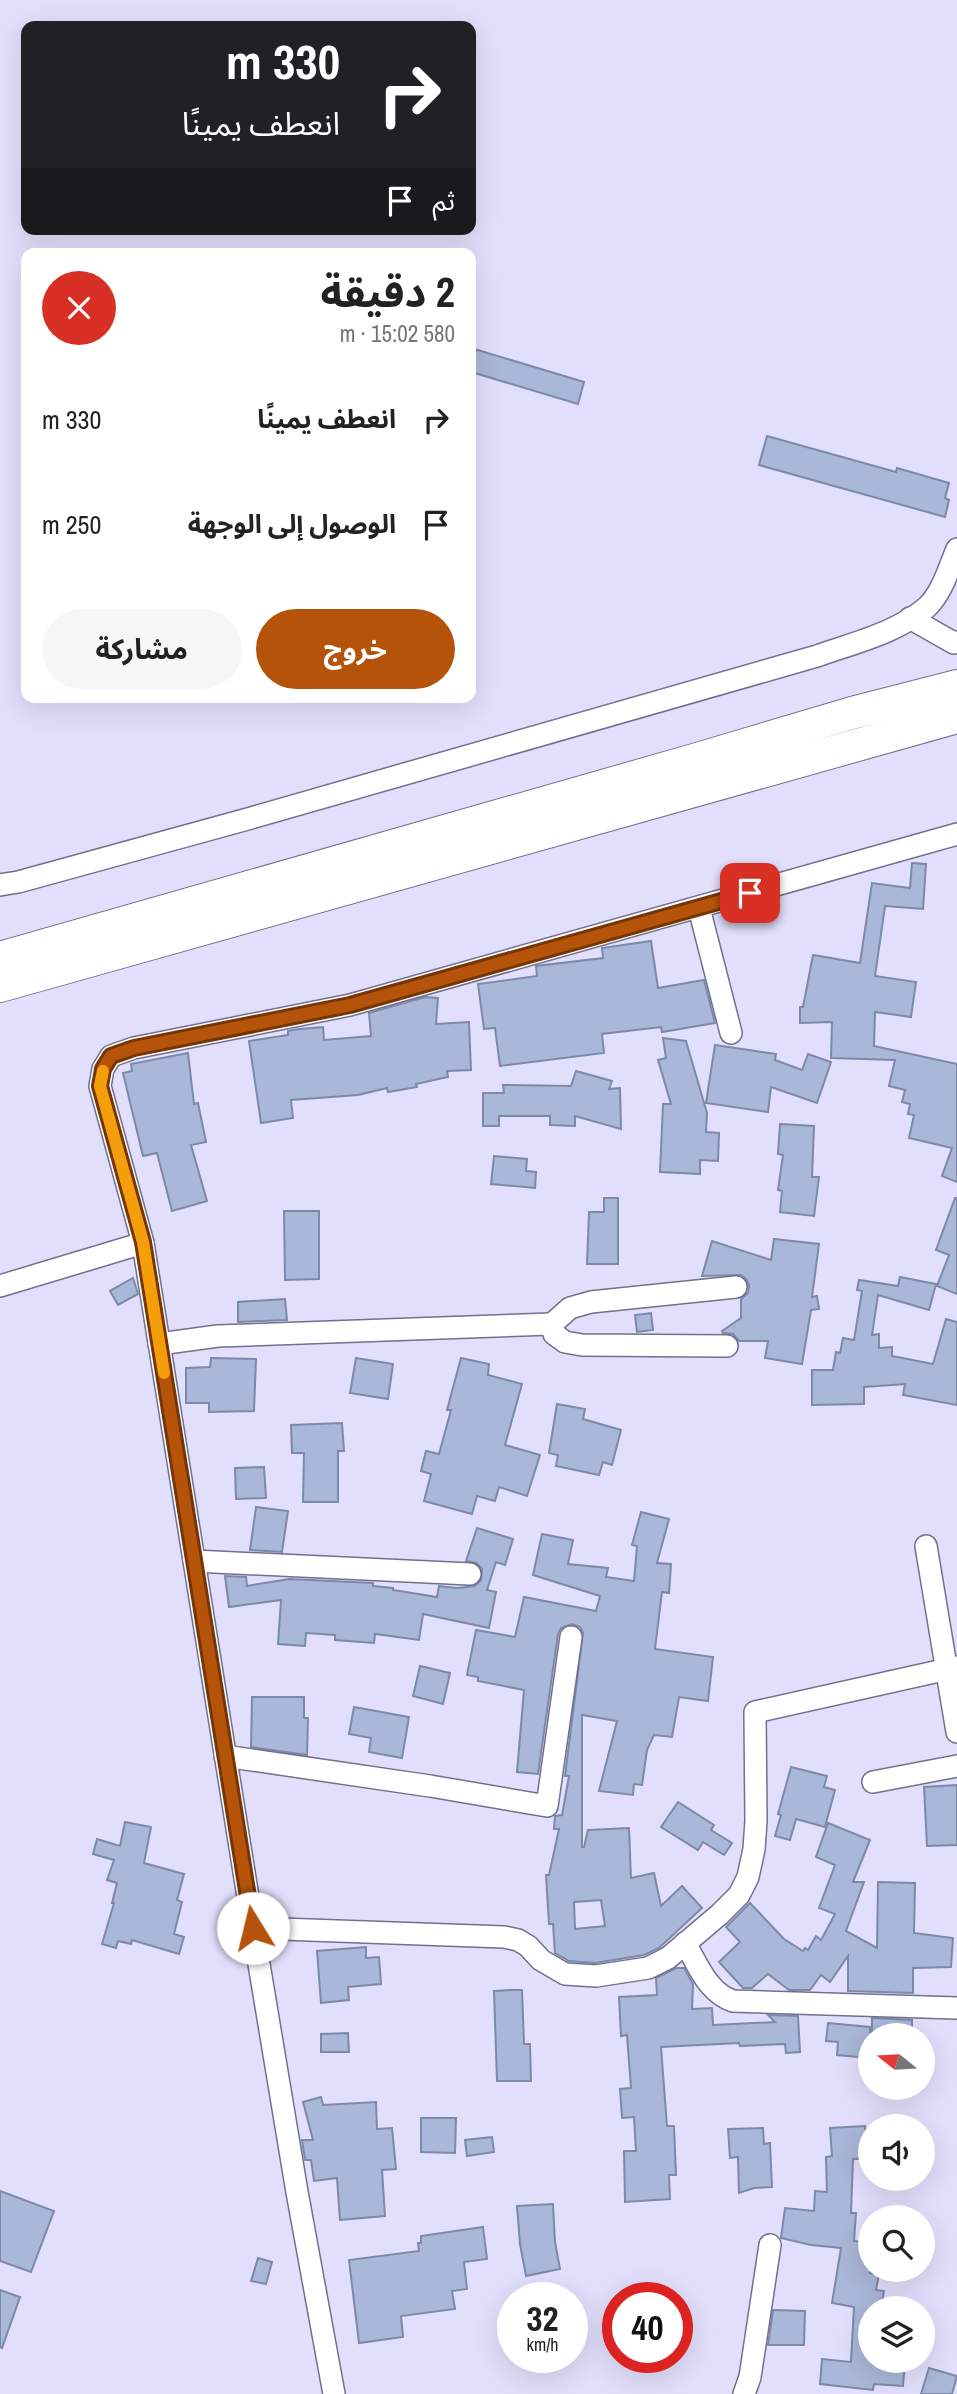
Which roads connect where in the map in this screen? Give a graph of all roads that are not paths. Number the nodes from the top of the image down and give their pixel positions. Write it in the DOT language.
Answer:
graph roads {
  1 [pos="957,549"];
  2 [pos="910,618"];
  3 [pos="957,642"];
  4 [pos="957,686"];
  5 [pos="957,718"];
  6 [pos="957,834"];
  7 [pos="0,885"];
  8 [pos="699,908"];
  9 [pos="0,958"];
  10 [pos="0,986"];
  11 [pos="731,1033"];
  12 [pos="143,1242"];
  13 [pos="0,1286"];
  14 [pos="736,1287"];
  15 [pos="552,1324"];
  16 [pos="159,1344"];
  17 [pos="727,1346"];
  18 [pos="926,1546"];
  19 [pos="194,1561"];
  20 [pos="470,1574"];
  21 [pos="571,1637"];
  22 [pos="952,1668"];
  23 [pos="957,1732"];
  24 [pos="225,1756"];
  25 [pos="957,1766"];
  26 [pos="873,1782"];
  27 [pos="253,1928"];
  28 [pos="685,1943"];
  29 [pos="957,2008"];
  30 [pos="770,2245"];
  31 [pos="334,2394"];
  32 [pos="744,2394"];
  1 -- 2 [label="street"];
  2 -- 3 [label="street"];
  2 -- 7 [label="street"];
  4 -- 9 [label="highway"];
  5 -- 10 [label="highway"];
  6 -- 8 [label="street"];
  8 -- 11 [label="street"];
  8 -- 12 [label="street"];
  12 -- 13 [label="street"];
  12 -- 16 [label="street"];
  14 -- 15 [label="street"];
  15 -- 16 [label="street"];
  15 -- 17 [label="street"];
  16 -- 19 [label="street"];
  18 -- 22 [label="street"];
  19 -- 20 [label="street"];
  19 -- 24 [label="street"];
  21 -- 24 [label="street"];
  22 -- 23 [label="street"];
  22 -- 28 [label="street"];
  24 -- 27 [label="street"];
  25 -- 26 [label="street"];
  27 -- 28 [label="street"];
  27 -- 31 [label="street"];
  28 -- 29 [label="street"];
  30 -- 32 [label="street"];
}
